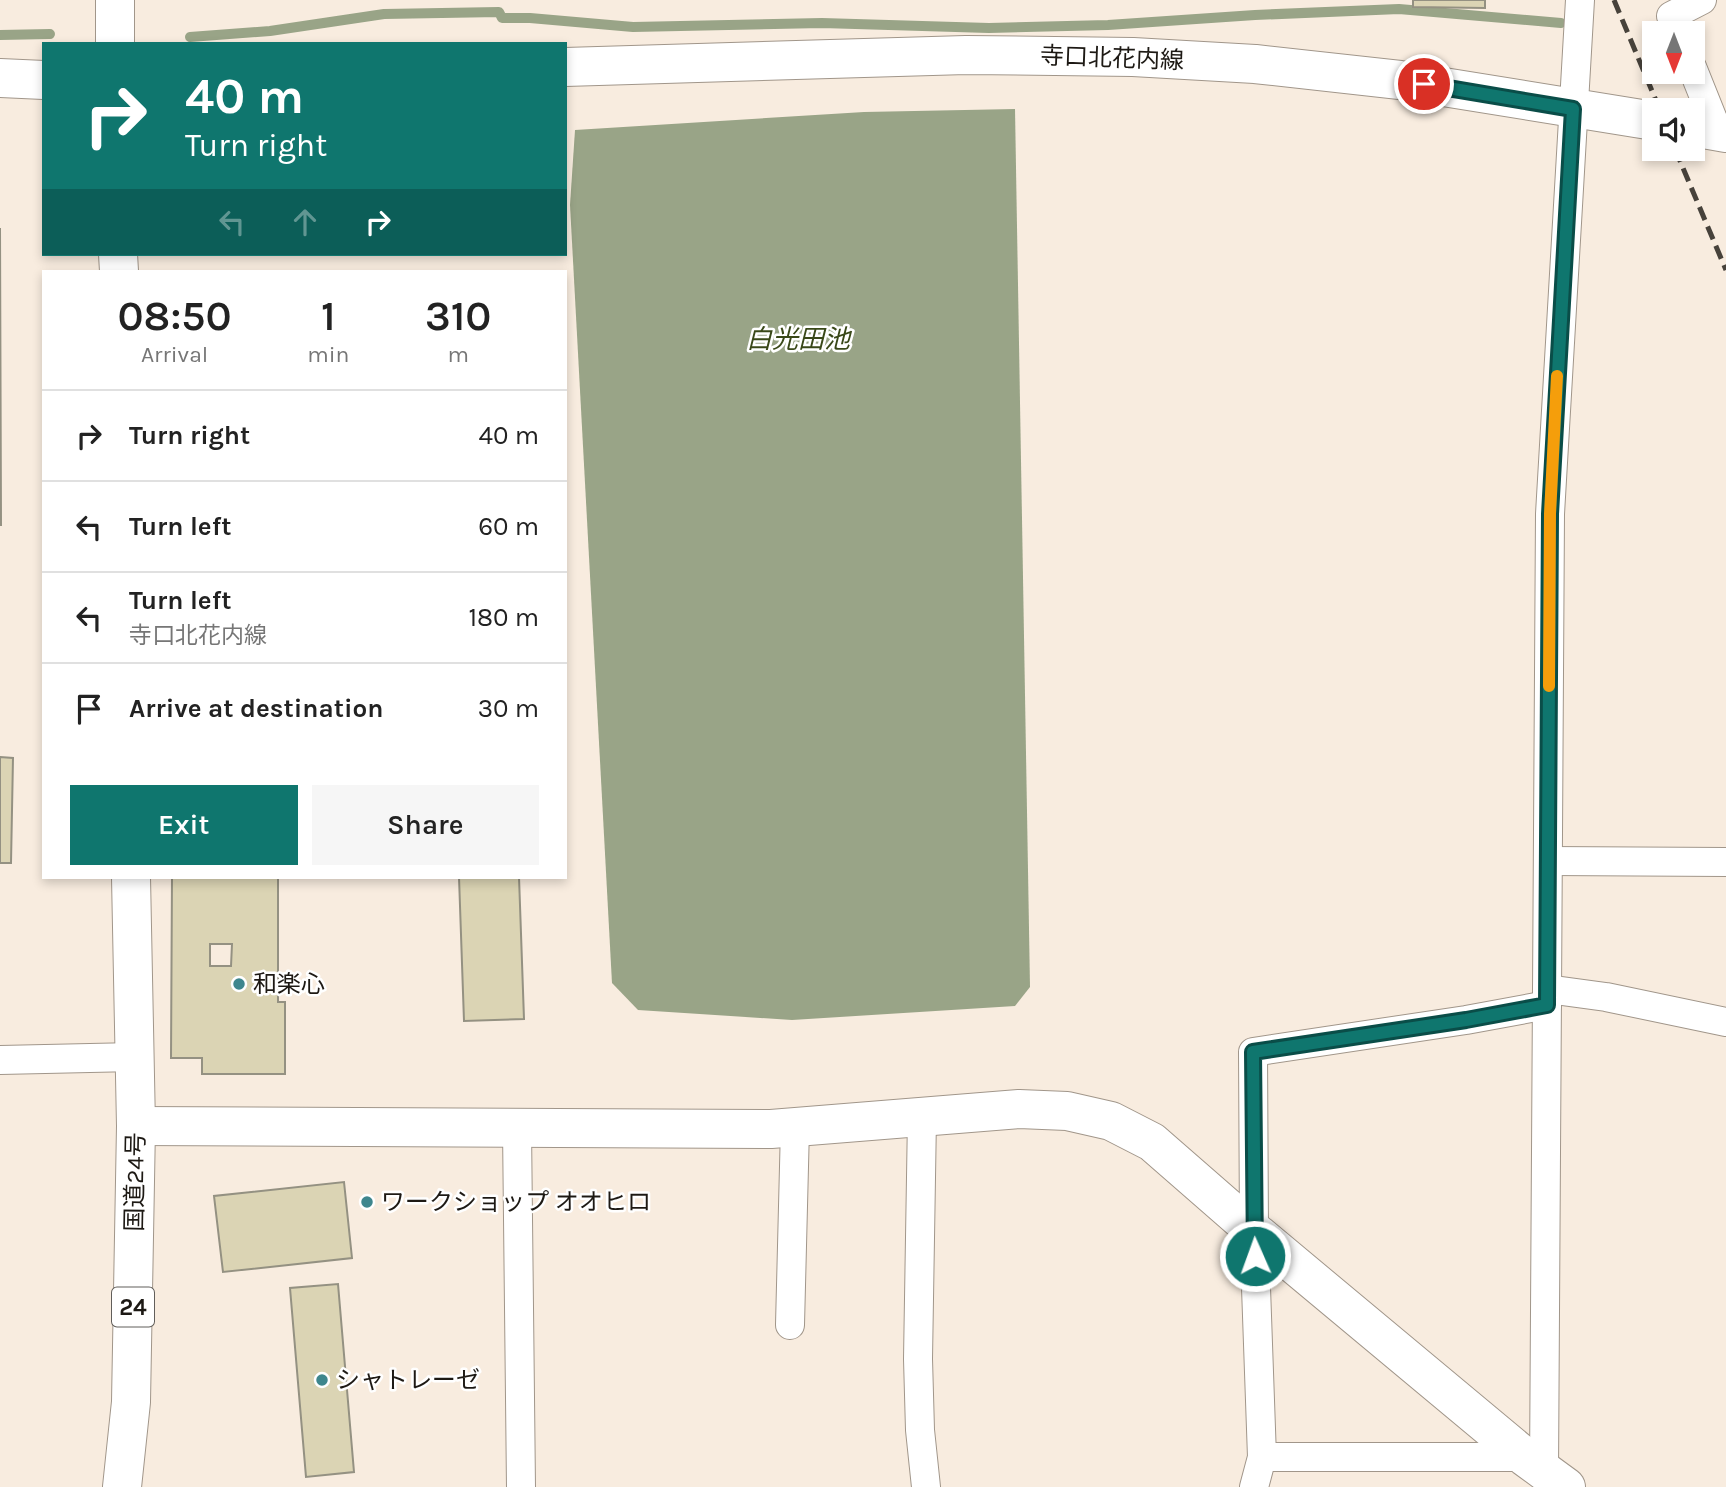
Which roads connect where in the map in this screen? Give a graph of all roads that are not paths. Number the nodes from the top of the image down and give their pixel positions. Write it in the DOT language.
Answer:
graph roads {
  1 [pos="115,0"];
  2 [pos="1580,0"];
  3 [pos="1702,0"];
  4 [pos="1673,21"];
  5 [pos="115,42"];
  6 [pos="567,67"];
  7 [pos="0,78"];
  8 [pos="42,80"];
  9 [pos="1697,84"];
  10 [pos="1573,109"];
  11 [pos="1642,119"];
  12 [pos="1712,131"];
  13 [pos="1548,861"];
  14 [pos="1726,862"];
  15 [pos="131,879"];
  16 [pos="1547,997"];
  17 [pos="1726,1022"];
  18 [pos="135,1057"];
  19 [pos="0,1060"];
  20 [pos="922,1117"];
  21 [pos="136,1126"];
  22 [pos="794,1127"];
  23 [pos="517,1128"];
  24 [pos="1254,1231"];
  25 [pos="790,1325"];
  26 [pos="1262,1457"];
  27 [pos="1545,1472"];
  28 [pos="122,1487"];
  29 [pos="520,1487"];
  30 [pos="926,1487"];
  31 [pos="1254,1487"];
  1 -- 5 [label="main road"];
  2 -- 10 [label="street"];
  3 -- 4 [label="street"];
  6 -- 10 [label="main road, 寺口北花内線"];
  7 -- 8 [label="main road"];
  9 -- 12 [label="street"];
  10 -- 11 [label="main road, 寺口北花内線"];
  10 -- 13 [label="street"];
  13 -- 14 [label="street"];
  13 -- 16 [label="street"];
  15 -- 18 [label="main road, 国道24号 / 24"];
  16 -- 17 [label="street"];
  16 -- 24 [label="street"];
  16 -- 27 [label="street"];
  18 -- 19 [label="street"];
  18 -- 21 [label="main road, 国道24号 / 24"];
  20 -- 22 [label="main road"];
  20 -- 24 [label="main road"];
  20 -- 30 [label="street"];
  21 -- 23 [label="main road"];
  21 -- 28 [label="main road, 国道24号 / 24"];
  22 -- 23 [label="main road"];
  22 -- 25 [label="street"];
  23 -- 29 [label="street"];
  24 -- 26 [label="street"];
  24 -- 27 [label="main road"];
  26 -- 27 [label="street"];
  26 -- 31 [label="street"];
}
